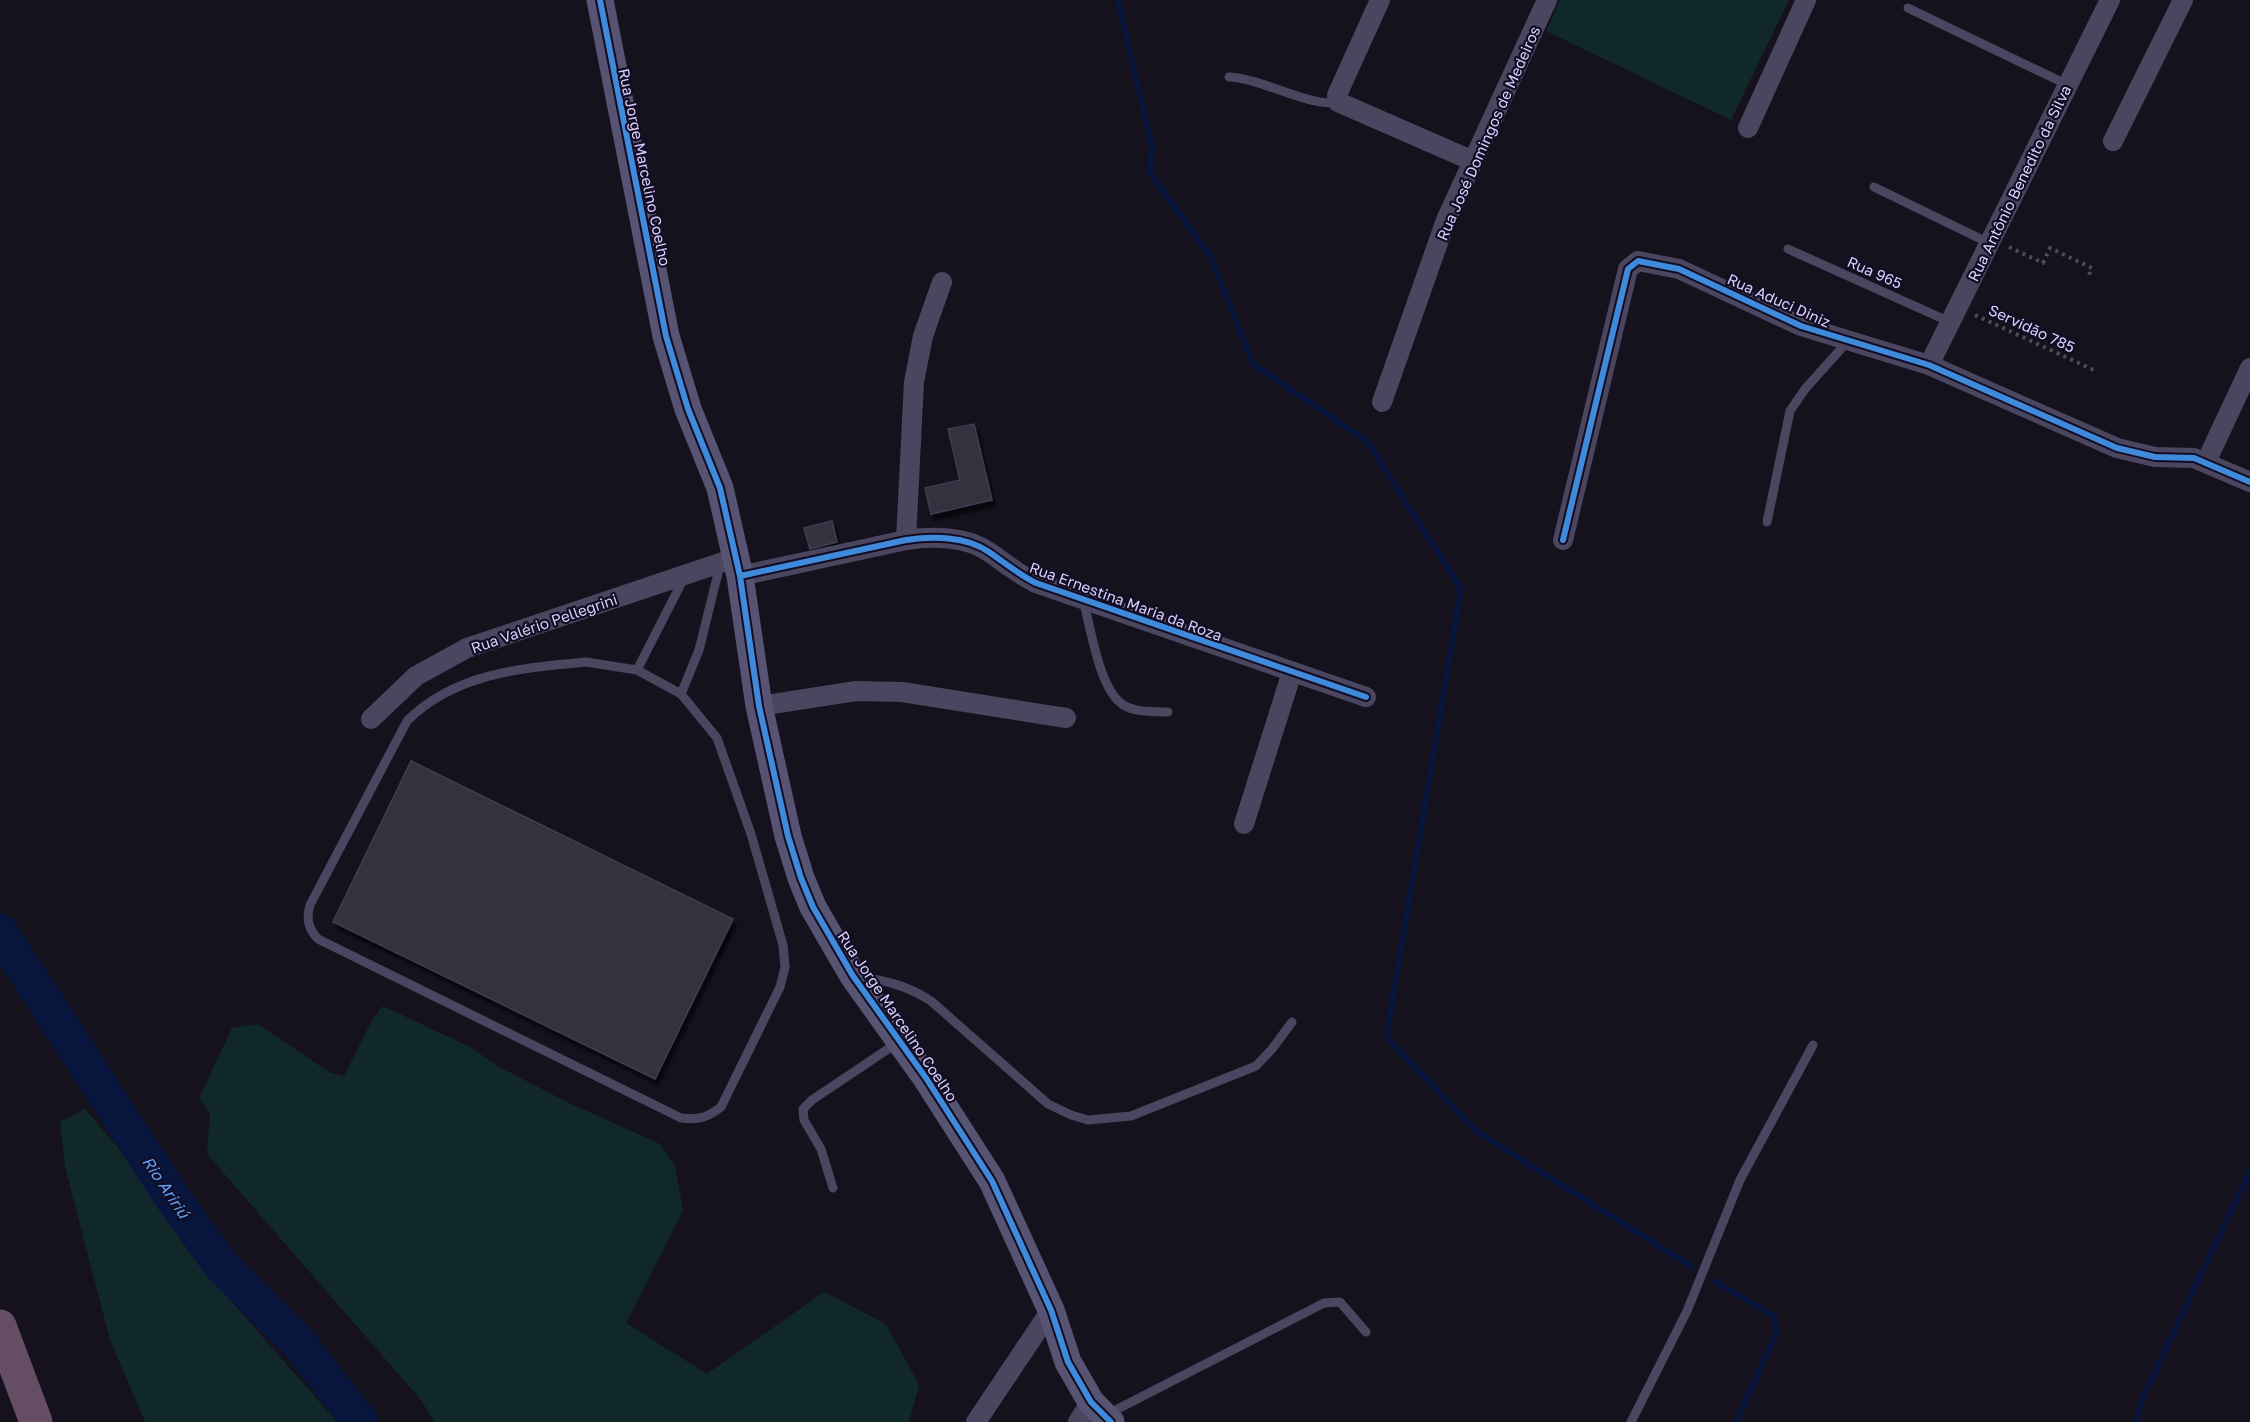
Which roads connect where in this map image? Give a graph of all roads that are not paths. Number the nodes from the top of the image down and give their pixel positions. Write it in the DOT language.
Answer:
graph roads {
  1 [pos="600,0"];
  2 [pos="1380,0"];
  3 [pos="1547,0"];
  4 [pos="1806,0"];
  5 [pos="2110,0"];
  6 [pos="2179,1"];
  7 [pos="1908,8"];
  8 [pos="1229,77"];
  9 [pos="2068,85"];
  10 [pos="1338,102"];
  11 [pos="1748,128"];
  12 [pos="2113,141"];
  13 [pos="1473,161"];
  14 [pos="1874,187"];
  15 [pos="1991,241"];
  16 [pos="1788,249"];
  17 [pos="942,282"];
  18 [pos="1954,315"];
  19 [pos="1848,340"];
  20 [pos="1929,365"];
  21 [pos="2250,368"];
  22 [pos="1382,402"];
  23 [pos="2206,462"];
  24 [pos="2250,483"];
  25 [pos="1767,522"];
  26 [pos="906,540"];
  27 [pos="1563,540"];
  28 [pos="732,565"];
  29 [pos="686,574"];
  30 [pos="1083,600"];
  31 [pos="636,670"];
  32 [pos="1292,672"];
  33 [pos="681,694"];
  34 [pos="1366,697"];
  35 [pos="759,706"];
  36 [pos="1168,712"];
  37 [pos="1066,718"];
  38 [pos="371,719"];
  39 [pos="1244,824"];
  40 [pos="853,976"];
  41 [pos="1292,1022"];
  42 [pos="899,1042"];
  43 [pos="1813,1045"];
  44 [pos="834,1188"];
  45 [pos="1051,1310"];
  46 [pos="0,1326"];
  47 [pos="1366,1332"];
  48 [pos="1096,1415"];
  49 [pos="36,1422"];
  50 [pos="976,1422"];
  51 [pos="1631,1422"];
  1 -- 28 [label="street, Rua Jorge Marcelino Coelho"];
  2 -- 10 [label="street"];
  3 -- 13 [label="street, Rua José Domingos de Medeiros"];
  4 -- 11 [label="street"];
  5 -- 9 [label="street, Rua Antônio Benedito da Silva"];
  6 -- 12 [label="street"];
  7 -- 9 [label="lane"];
  8 -- 10 [label="lane"];
  9 -- 15 [label="street, Rua Antônio Benedito da Silva"];
  10 -- 13 [label="street"];
  13 -- 22 [label="street, Rua José Domingos de Medeiros"];
  14 -- 15 [label="lane"];
  15 -- 18 [label="street, Rua Antônio Benedito da Silva"];
  16 -- 18 [label="lane, Rua 965"];
  17 -- 26 [label="street"];
  18 -- 20 [label="street, Rua Antônio Benedito da Silva"];
  19 -- 20 [label="street, Rua Aduci Diniz"];
  19 -- 25 [label="lane"];
  19 -- 27 [label="street, Rua Aduci Diniz"];
  20 -- 23 [label="street, Rua Aduci Diniz"];
  21 -- 23 [label="street"];
  23 -- 24 [label="street, Rua Aduci Diniz"];
  26 -- 28 [label="street, Rua Ernestina Maria da Roza"];
  26 -- 30 [label="street, Rua Ernestina Maria da Roza"];
  28 -- 29 [label="street, Rua Valério Pellegrini"];
  28 -- 33 [label="lane"];
  28 -- 35 [label="street, Rua Jorge Marcelino Coelho"];
  29 -- 31 [label="lane"];
  29 -- 38 [label="street, Rua Valério Pellegrini"];
  30 -- 32 [label="street, Rua Ernestina Maria da Roza"];
  30 -- 36 [label="lane"];
  31 -- 33 [label="lane"];
  31 -- 33 [label="lane"];
  32 -- 34 [label="street, Rua Ernestina Maria da Roza"];
  32 -- 39 [label="street"];
  35 -- 37 [label="street"];
  35 -- 40 [label="street, Rua Jorge Marcelino Coelho"];
  40 -- 41 [label="lane"];
  40 -- 42 [label="street, Rua Jorge Marcelino Coelho"];
  42 -- 44 [label="lane"];
  42 -- 45 [label="street, Rua Jorge Marcelino Coelho"];
  43 -- 51 [label="lane"];
  45 -- 48 [label="street, Rua Jorge Marcelino Coelho"];
  45 -- 50 [label="street"];
  46 -- 49 [label="highway"];
  47 -- 48 [label="lane"];
}
